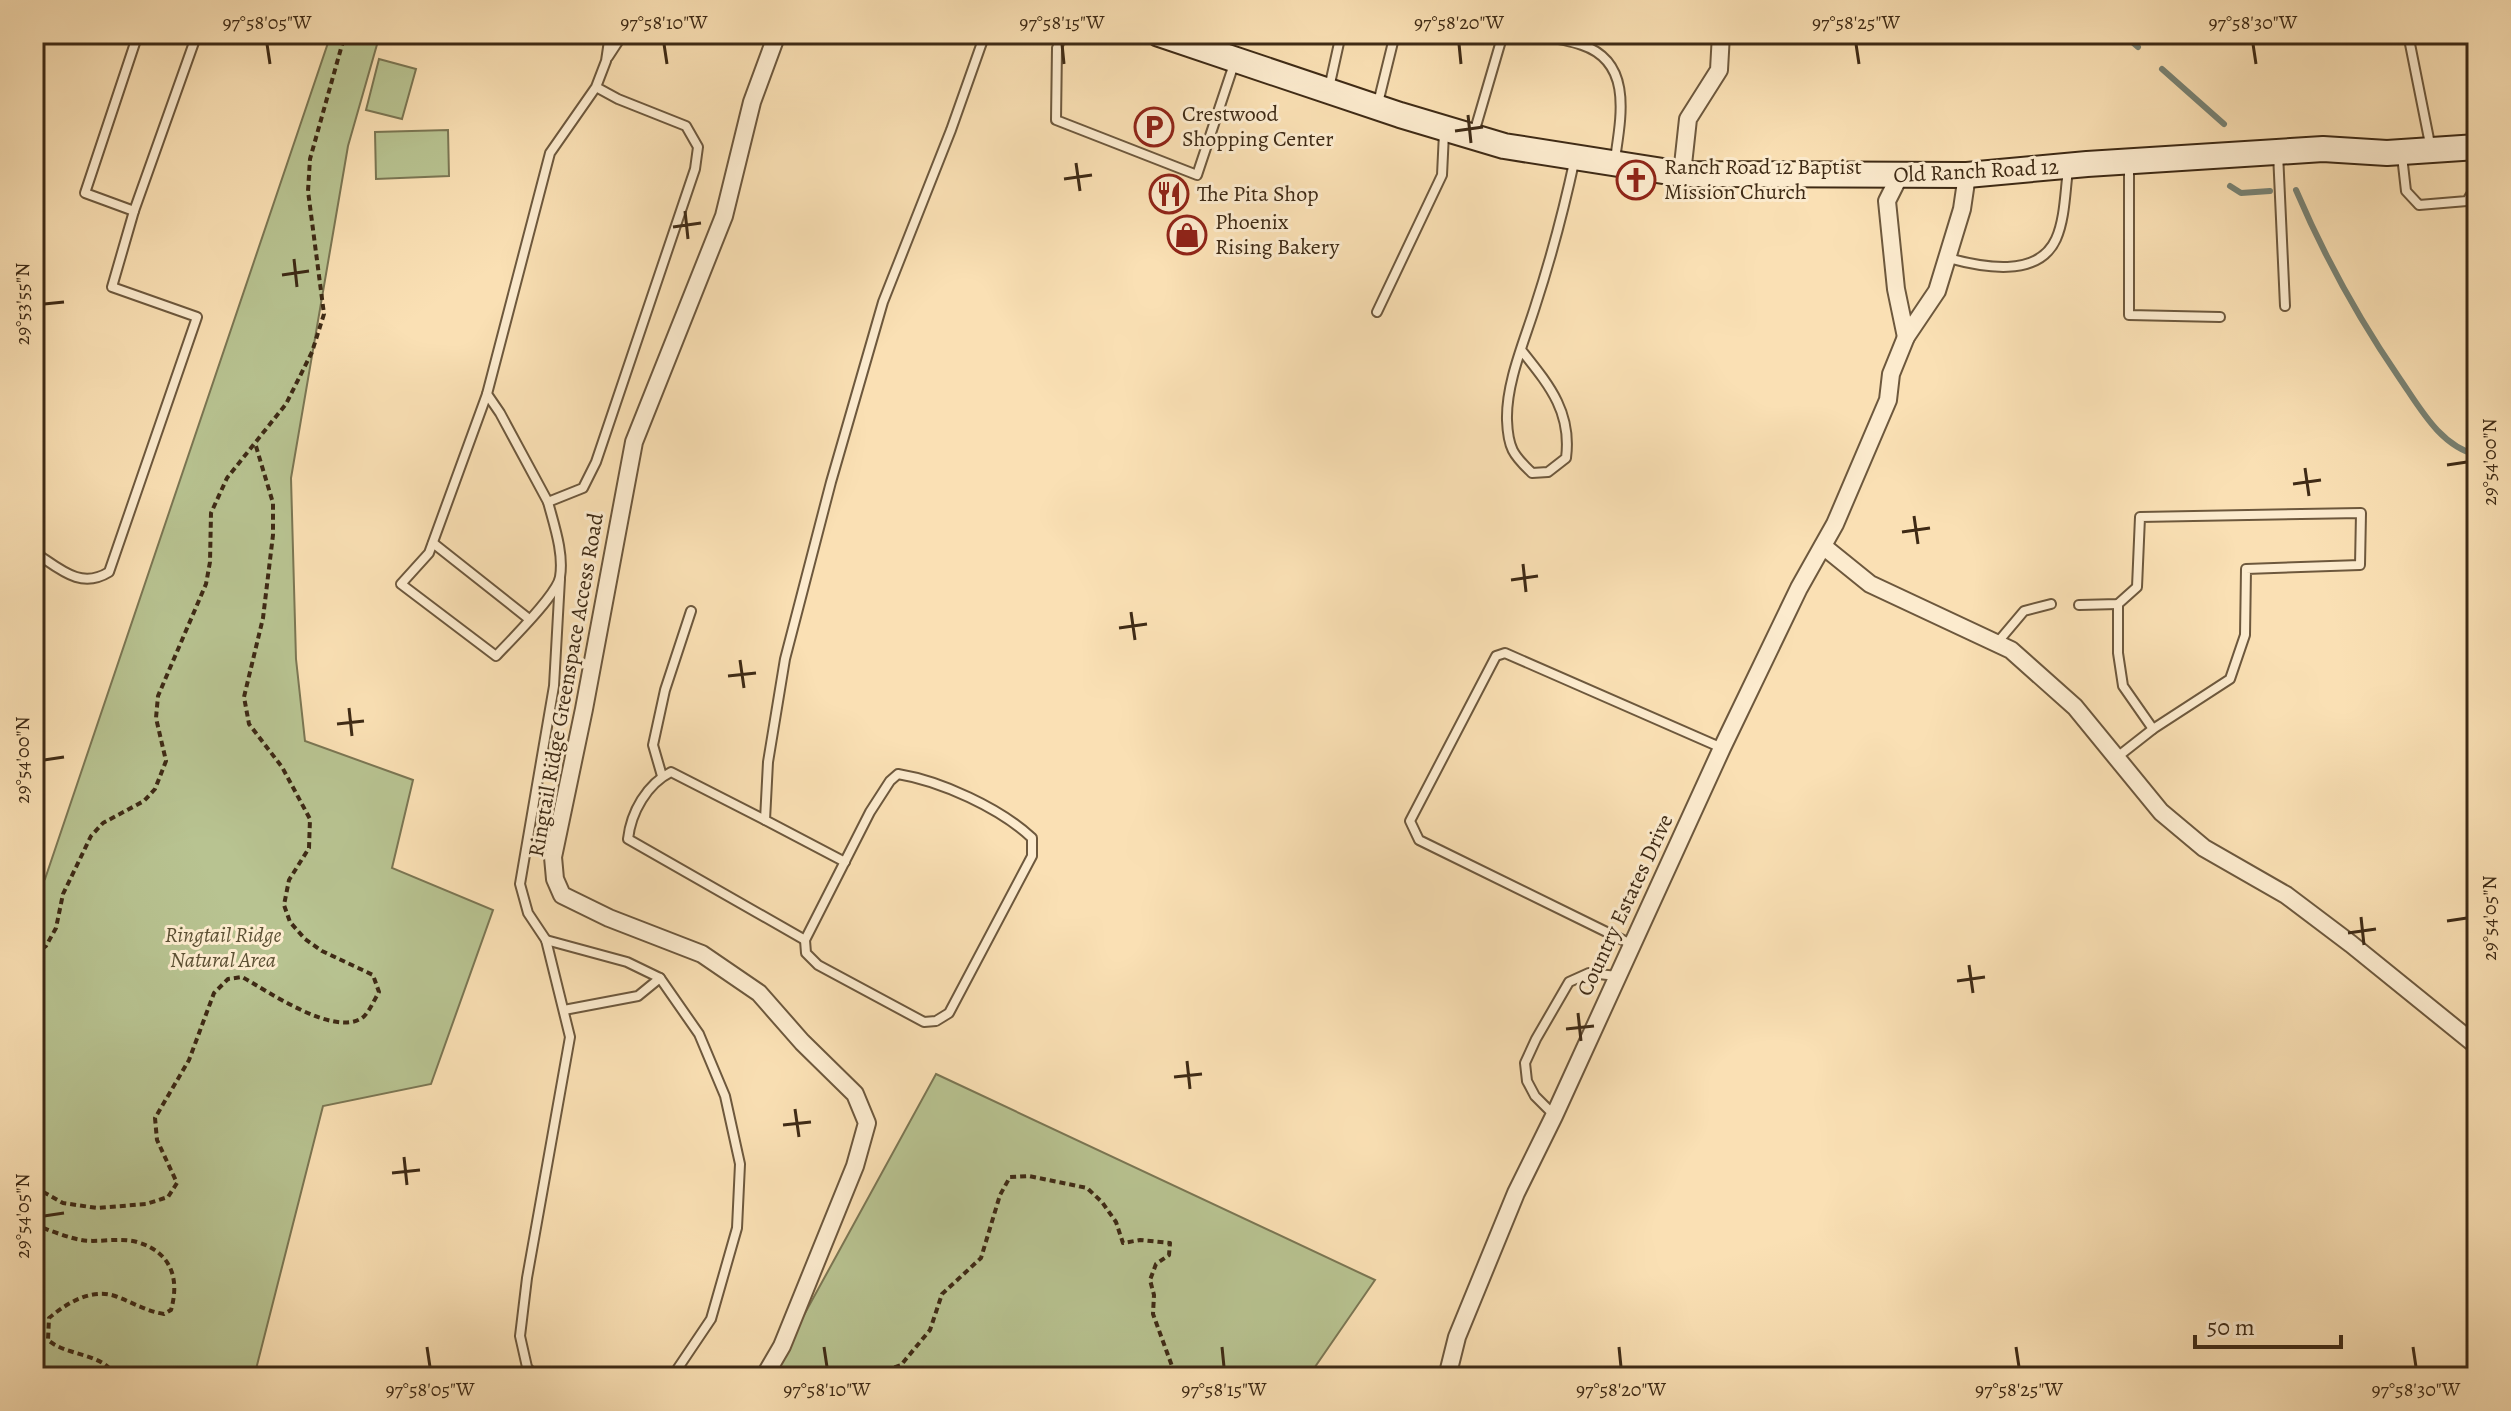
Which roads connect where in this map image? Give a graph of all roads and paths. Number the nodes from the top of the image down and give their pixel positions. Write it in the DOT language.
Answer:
graph roads {
  1 [pos="138,34"];
  2 [pos="197,34"];
  3 [pos="345,34"];
  4 [pos="610,34"];
  5 [pos="623,34"];
  6 [pos="777,34"];
  7 [pos="985,34"];
  8 [pos="1063,34"];
  9 [pos="1159,34"];
  10 [pos="1341,34"];
  11 [pos="1395,34"];
  12 [pos="1503,34"];
  13 [pos="1721,34"];
  14 [pos="2408,34"];
  15 [pos="1533,35"];
  16 [pos="1568,38"];
  17 [pos="1236,60"];
  18 [pos="606,61"];
  19 [pos="596,87"];
  20 [pos="1328,91"];
  21 [pos="1377,108"];
  22 [pos="1444,128"];
  23 [pos="1473,137"];
  24 [pos="2474,147"];
  25 [pos="2431,150"];
  26 [pos="2278,152"];
  27 [pos="2402,152"];
  28 [pos="1575,157"];
  29 [pos="2128,162"];
  30 [pos="1615,164"];
  31 [pos="2068,166"];
  32 [pos="1682,174"];
  33 [pos="1967,175"];
  34 [pos="1899,177"];
  35 [pos="134,211"];
  36 [pos="1948,258"];
  37 [pos="2285,306"];
  38 [pos="1377,312"];
  39 [pos="2220,317"];
  40 [pos="1906,337"];
  41 [pos="1522,351"];
  42 [pos="487,394"];
  43 [pos="255,443"];
  44 [pos="548,502"];
  45 [pos="433,543"];
  46 [pos="1823,546"];
  47 [pos="34,552"];
  48 [pos="560,579"];
  49 [pos="2051,604"];
  50 [pos="2118,604"];
  51 [pos="2079,605"];
  52 [pos="691,611"];
  53 [pos="529,619"];
  54 [pos="1997,643"];
  55 [pos="2153,729"];
  56 [pos="1722,748"];
  57 [pos="2115,758"];
  58 [pos="662,776"];
  59 [pos="765,820"];
  60 [pos="845,862"];
  61 [pos="546,940"];
  62 [pos="805,940"];
  63 [pos="1631,944"];
  64 [pos="34,955"];
  65 [pos="1617,976"];
  66 [pos="660,978"];
  67 [pos="564,1010"];
  68 [pos="2477,1046"];
  69 [pos="1554,1116"];
  70 [pos="34,1190"];
  71 [pos="34,1224"];
  72 [pos="116,1377"];
  73 [pos="535,1377"];
  74 [pos="672,1377"];
  75 [pos="764,1377"];
  76 [pos="866,1377"];
  77 [pos="1176,1377"];
  78 [pos="1447,1377"];
  1 -- 35 [label="lane"];
  2 -- 35 [label="lane"];
  3 -- 43 [label="path"];
  4 -- 18 [label="lane"];
  5 -- 18 [label="lane"];
  6 -- 75 [label="street, Ringtail Ridge Greenspace Access Road"];
  7 -- 59 [label="lane"];
  8 -- 17 [label="lane"];
  9 -- 17 [label="main road, Old Ranch Road 12"];
  10 -- 20 [label="lane"];
  11 -- 21 [label="lane"];
  12 -- 23 [label="lane"];
  13 -- 32 [label="street"];
  14 -- 25 [label="lane"];
  15 -- 16 [label="lane"];
  16 -- 30 [label="lane"];
  17 -- 20 [label="main road, Old Ranch Road 12"];
  18 -- 19 [label="lane"];
  19 -- 42 [label="lane"];
  19 -- 44 [label="lane"];
  20 -- 21 [label="main road, Old Ranch Road 12"];
  21 -- 22 [label="main road, Old Ranch Road 12"];
  22 -- 23 [label="main road, Old Ranch Road 12"];
  22 -- 38 [label="lane"];
  23 -- 28 [label="main road, Old Ranch Road 12"];
  24 -- 25 [label="main road, Old Ranch Road 12"];
  24 -- 27 [label="lane"];
  25 -- 27 [label="main road, Old Ranch Road 12"];
  26 -- 27 [label="main road, Old Ranch Road 12"];
  26 -- 29 [label="main road, Old Ranch Road 12"];
  26 -- 37 [label="lane"];
  28 -- 30 [label="main road, Old Ranch Road 12"];
  28 -- 41 [label="lane"];
  29 -- 31 [label="main road, Old Ranch Road 12"];
  29 -- 39 [label="lane"];
  30 -- 32 [label="main road, Old Ranch Road 12"];
  31 -- 33 [label="main road, Old Ranch Road 12"];
  31 -- 36 [label="lane"];
  32 -- 34 [label="main road, Old Ranch Road 12"];
  33 -- 34 [label="main road, Old Ranch Road 12"];
  33 -- 36 [label="street, Country Estates Drive"];
  34 -- 40 [label="street"];
  35 -- 47 [label="lane"];
  36 -- 40 [label="street, Country Estates Drive"];
  40 -- 46 [label="street, Country Estates Drive"];
  41 -- 41 [label="lane"];
  42 -- 44 [label="lane"];
  42 -- 45 [label="lane"];
  43 -- 64 [label="path"];
  43 -- 70 [label="path"];
  44 -- 48 [label="lane"];
  45 -- 53 [label="lane"];
  45 -- 53 [label="lane"];
  46 -- 54 [label="street"];
  46 -- 56 [label="street, Country Estates Drive"];
  48 -- 53 [label="lane"];
  48 -- 61 [label="lane"];
  49 -- 54 [label="lane"];
  50 -- 51 [label="lane"];
  50 -- 55 [label="lane"];
  50 -- 55 [label="lane"];
  52 -- 58 [label="lane"];
  54 -- 57 [label="street"];
  55 -- 57 [label="lane"];
  56 -- 63 [label="street, Country Estates Drive"];
  56 -- 63 [label="lane"];
  57 -- 68 [label="street"];
  58 -- 59 [label="lane"];
  58 -- 62 [label="lane"];
  59 -- 60 [label="lane"];
  60 -- 62 [label="lane"];
  60 -- 62 [label="lane"];
  61 -- 66 [label="lane"];
  61 -- 67 [label="lane"];
  63 -- 65 [label="street, Country Estates Drive"];
  65 -- 69 [label="street, Country Estates Drive"];
  65 -- 69 [label="lane"];
  66 -- 67 [label="lane"];
  66 -- 74 [label="lane"];
  67 -- 73 [label="lane"];
  69 -- 78 [label="street, Country Estates Drive"];
  71 -- 72 [label="path"];
  76 -- 77 [label="path"];
}
